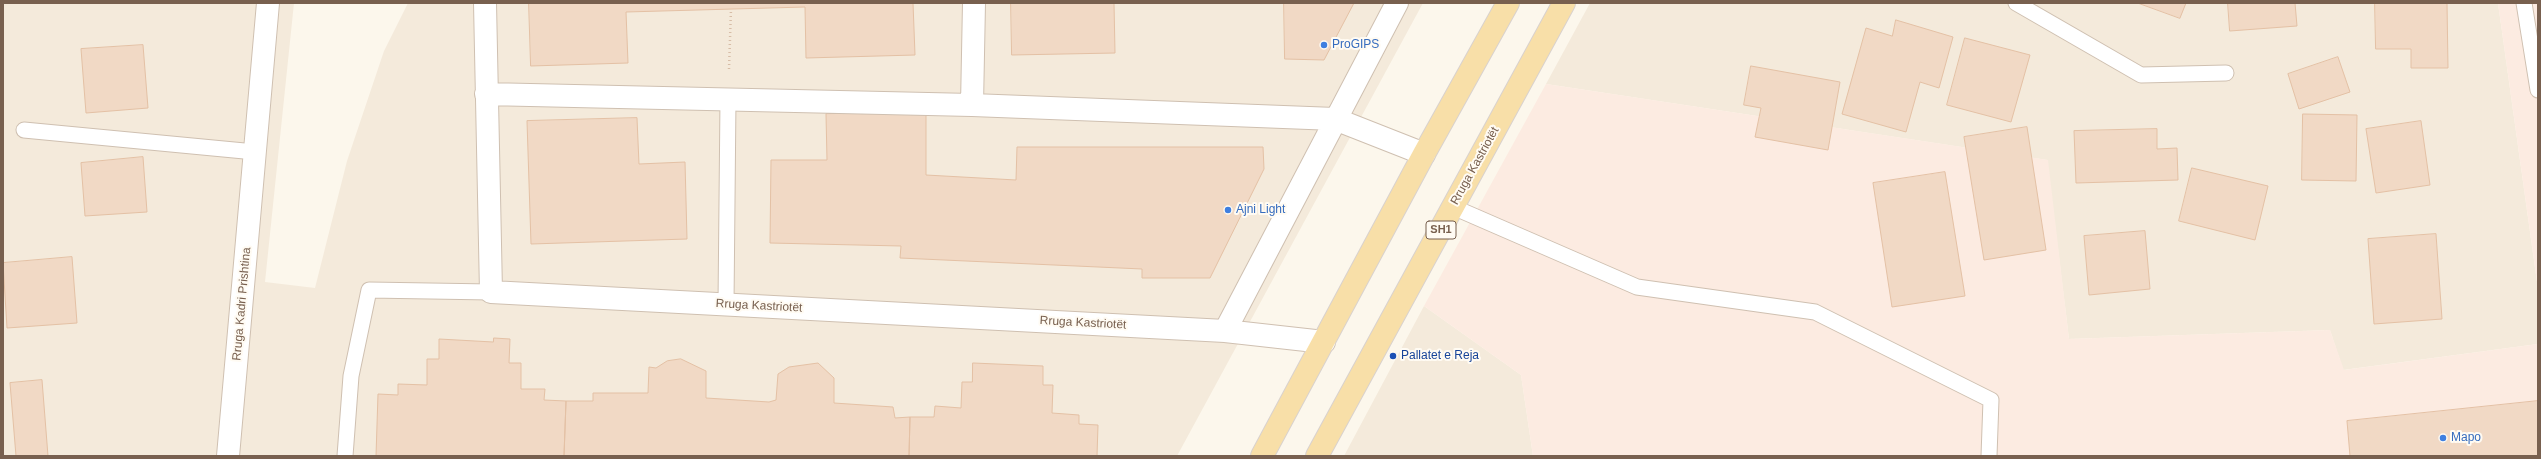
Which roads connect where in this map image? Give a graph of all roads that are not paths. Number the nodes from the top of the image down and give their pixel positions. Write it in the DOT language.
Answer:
graph roads {
  1 [pos="268,3"];
  2 [pos="485,3"];
  3 [pos="974,3"];
  4 [pos="1396,3"];
  5 [pos="1508,3"];
  6 [pos="1564,3"];
  7 [pos="2016,3"];
  8 [pos="2524,3"];
  9 [pos="2226,73"];
  10 [pos="2538,90"];
  11 [pos="486,94"];
  12 [pos="728,99"];
  13 [pos="972,105"];
  14 [pos="1335,119"];
  15 [pos="24,130"];
  16 [pos="255,152"];
  17 [pos="1424,154"];
  18 [pos="1453,207"];
  19 [pos="491,292"];
  20 [pos="726,304"];
  21 [pos="1225,331"];
  22 [pos="1324,342"];
  23 [pos="228,456"];
  24 [pos="345,456"];
  25 [pos="1262,456"];
  26 [pos="1317,456"];
  27 [pos="1989,456"];
  1 -- 16 [label="street, Rruga Kadri Prishtina"];
  2 -- 11 [label="street"];
  3 -- 13 [label="street"];
  4 -- 14 [label="street"];
  5 -- 17 [label="main road"];
  6 -- 18 [label="main road, Rruga Kastriotët / SH1"];
  7 -- 9 [label="lane"];
  8 -- 10 [label="lane"];
  11 -- 12 [label="street"];
  11 -- 19 [label="street"];
  12 -- 13 [label="street"];
  12 -- 20 [label="lane"];
  13 -- 14 [label="street"];
  14 -- 17 [label="street"];
  14 -- 21 [label="street"];
  15 -- 16 [label="lane"];
  16 -- 23 [label="street, Rruga Kadri Prishtina"];
  17 -- 22 [label="main road"];
  18 -- 26 [label="main road, Rruga Kastriotët / SH1"];
  18 -- 27 [label="lane"];
  19 -- 20 [label="street, Rruga Kastriotët"];
  19 -- 24 [label="lane"];
  20 -- 21 [label="street, Rruga Kastriotët"];
  21 -- 22 [label="street, Rruga Kastriotët"];
  22 -- 25 [label="main road"];
}
